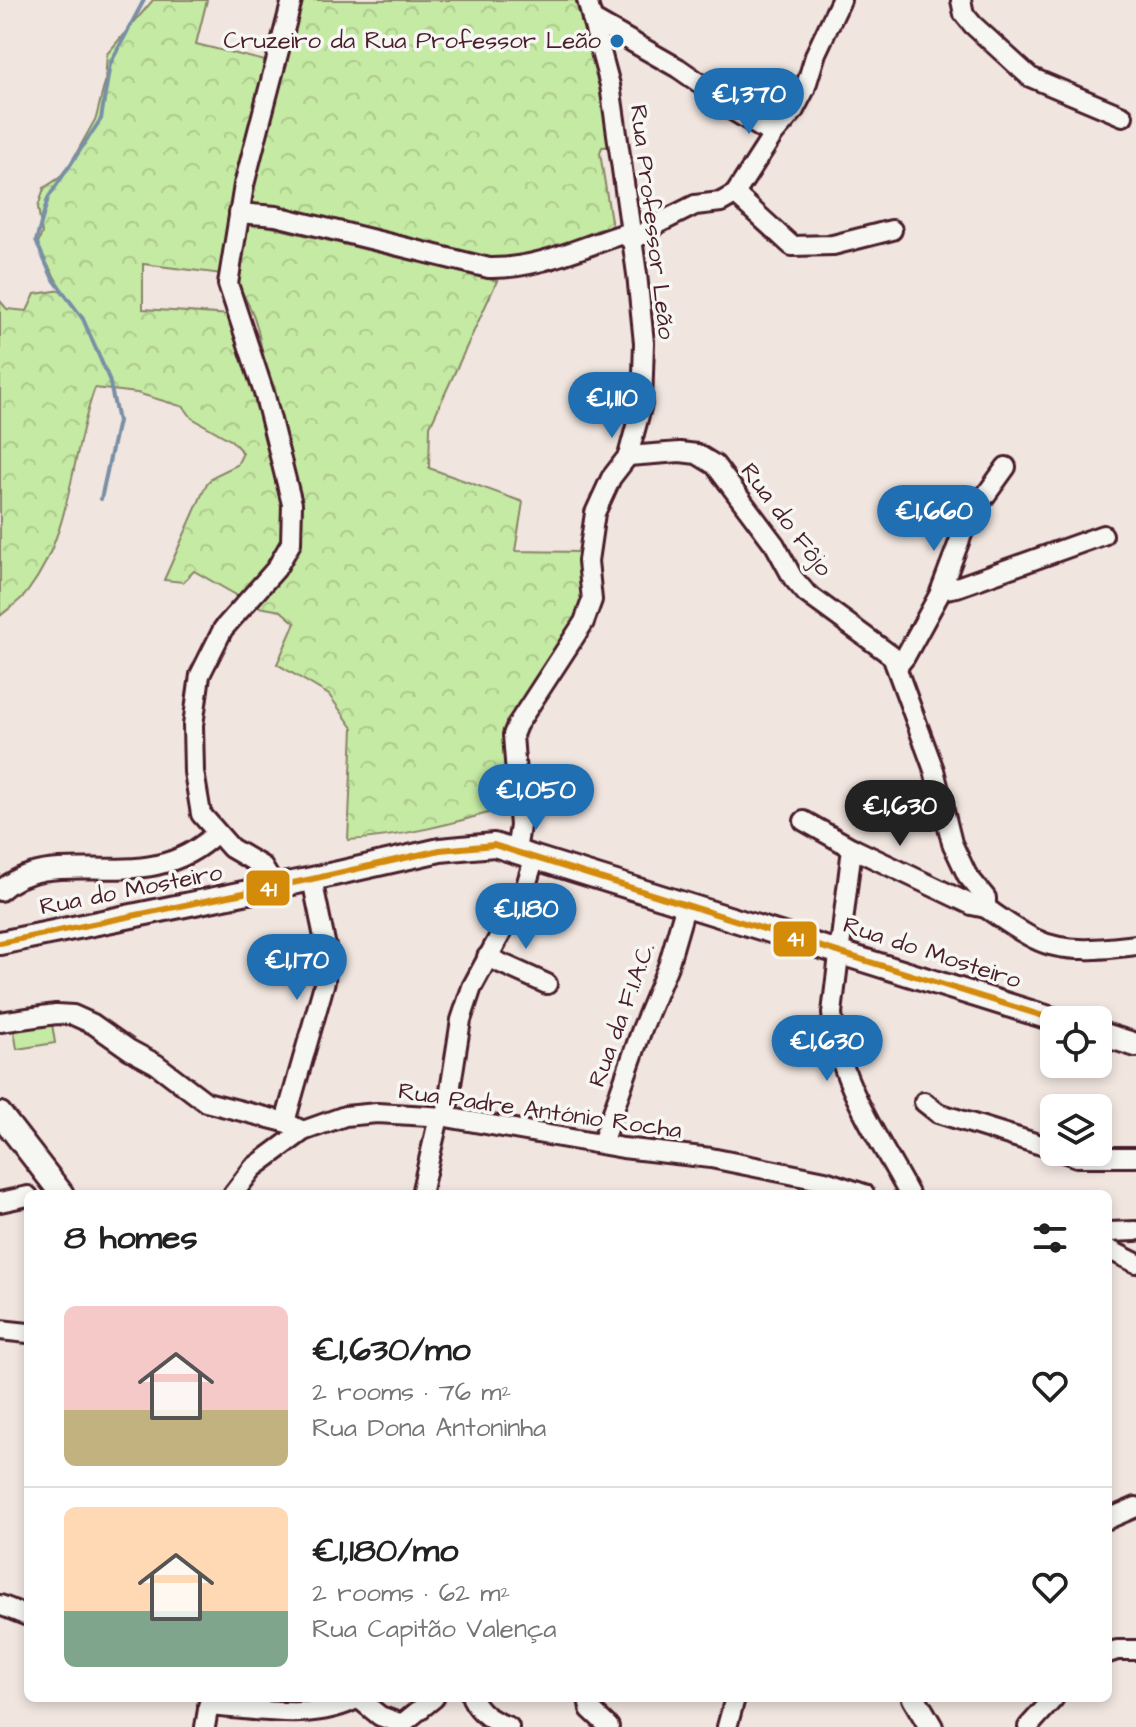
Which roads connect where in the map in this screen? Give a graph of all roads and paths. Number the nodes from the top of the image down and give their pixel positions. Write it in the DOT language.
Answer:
graph roads {
  1 [pos="292,0"];
  2 [pos="587,0"];
  3 [pos="841,0"];
  4 [pos="961,0"];
  5 [pos="592,19"];
  6 [pos="630,42"];
  7 [pos="607,73"];
  8 [pos="1123,116"];
  9 [pos="773,135"];
  10 [pos="735,194"];
  11 [pos="239,213"];
  12 [pos="892,230"];
  13 [pos="632,241"];
  14 [pos="628,456"];
  15 [pos="1006,467"];
  16 [pos="1103,535"];
  17 [pos="941,590"];
  18 [pos="897,667"];
  19 [pos="804,821"];
  20 [pos="216,833"];
  21 [pos="852,848"];
  22 [pos="526,853"];
  23 [pos="312,879"];
  24 [pos="275,887"];
  25 [pos="0,891"];
  26 [pos="686,904"];
  27 [pos="986,908"];
  28 [pos="0,943"];
  29 [pos="1136,945"];
  30 [pos="840,951"];
  31 [pos="487,957"];
  32 [pos="547,984"];
  33 [pos="1040,1015"];
  34 [pos="0,1022"];
  35 [pos="1112,1037"];
  36 [pos="1136,1045"];
  37 [pos="924,1102"];
  38 [pos="0,1114"];
  39 [pos="443,1117"];
  40 [pos="285,1122"];
  41 [pos="303,1131"];
  42 [pos="602,1143"];
  43 [pos="1040,1145"];
  44 [pos="1112,1157"];
  45 [pos="1136,1157"];
  46 [pos="51,1190"];
  47 [pos="236,1190"];
  48 [pos="422,1190"];
  49 [pos="852,1190"];
  50 [pos="907,1190"];
  51 [pos="24,1197"];
  52 [pos="0,1202"];
  53 [pos="1136,1231"];
  54 [pos="1112,1232"];
  55 [pos="1112,1251"];
  56 [pos="1136,1263"];
  57 [pos="0,1330"];
  58 [pos="24,1333"];
  59 [pos="1136,1507"];
  60 [pos="1112,1517"];
  61 [pos="0,1605"];
  62 [pos="24,1614"];
  63 [pos="1136,1650"];
  64 [pos="1112,1652"];
  65 [pos="209,1702"];
  66 [pos="350,1702"];
  67 [pos="363,1702"];
  68 [pos="429,1702"];
  69 [pos="474,1702"];
  70 [pos="589,1702"];
  71 [pos="734,1702"];
  72 [pos="916,1702"];
  73 [pos="1050,1702"];
  74 [pos="205,1727"];
  75 [pos="509,1727"];
  76 [pos="609,1727"];
  77 [pos="727,1727"];
  78 [pos="931,1727"];
  79 [pos="1028,1727"];
  1 -- 11 [label="street"];
  2 -- 5 [label="street, Rua Professor Leão"];
  3 -- 9 [label="street"];
  4 -- 8 [label="street"];
  5 -- 6 [label="street"];
  5 -- 7 [label="street, Rua Professor Leão"];
  6 -- 7 [label="street"];
  6 -- 9 [label="street"];
  7 -- 13 [label="street, Rua Professor Leão"];
  9 -- 10 [label="street"];
  10 -- 12 [label="street"];
  10 -- 13 [label="street"];
  11 -- 13 [label="street"];
  11 -- 20 [label="street"];
  13 -- 14 [label="street, Rua Professor Leão"];
  14 -- 18 [label="street, Rua do Fôjo"];
  14 -- 22 [label="street, Rua Professor Leão"];
  15 -- 17 [label="street"];
  16 -- 17 [label="street"];
  17 -- 18 [label="street"];
  18 -- 27 [label="street, Rua do Fôjo"];
  19 -- 21 [label="street"];
  20 -- 24 [label="street"];
  20 -- 25 [label="street"];
  21 -- 27 [label="street"];
  21 -- 30 [label="street"];
  22 -- 23 [label="main road, Rua do Mosteiro"];
  22 -- 26 [label="main road, Rua do Mosteiro"];
  22 -- 31 [label="street, Rua Professor Leão"];
  23 -- 24 [label="main road, Rua do Mosteiro"];
  23 -- 40 [label="street"];
  24 -- 28 [label="main road, Rua do Mosteiro"];
  26 -- 30 [label="main road, Rua do Mosteiro"];
  26 -- 42 [label="street, Rua da F.I.A.C."];
  27 -- 29 [label="street, Rua do Fôjo"];
  30 -- 33 [label="main road, Rua do Mosteiro"];
  30 -- 50 [label="street"];
  31 -- 32 [label="street"];
  31 -- 39 [label="street, Rua Professor Leão"];
  34 -- 40 [label="street"];
  35 -- 36 [label="main road"];
  37 -- 43 [label="street"];
  38 -- 46 [label="main road"];
  39 -- 41 [label="street, Rua Padre António Rocha"];
  39 -- 42 [label="street, Rua Padre António Rocha"];
  39 -- 48 [label="street, Rua Professor Leão"];
  40 -- 41 [label="street"];
  41 -- 47 [label="street, Rua Padre António Rocha"];
  42 -- 49 [label="street, Rua Padre António Rocha"];
  44 -- 45 [label="street"];
  51 -- 52 [label="street"];
  53 -- 54 [label="street"];
  55 -- 56 [label="street"];
  57 -- 58 [label="street"];
  59 -- 60 [label="street"];
  61 -- 62 [label="street"];
  63 -- 64 [label="street"];
  65 -- 66 [label="street"];
  65 -- 74 [label="street"];
  67 -- 68 [label="street"];
  69 -- 75 [label="street"];
  70 -- 76 [label="street"];
  71 -- 77 [label="street"];
  72 -- 78 [label="main road"];
  73 -- 79 [label="street"];
}
